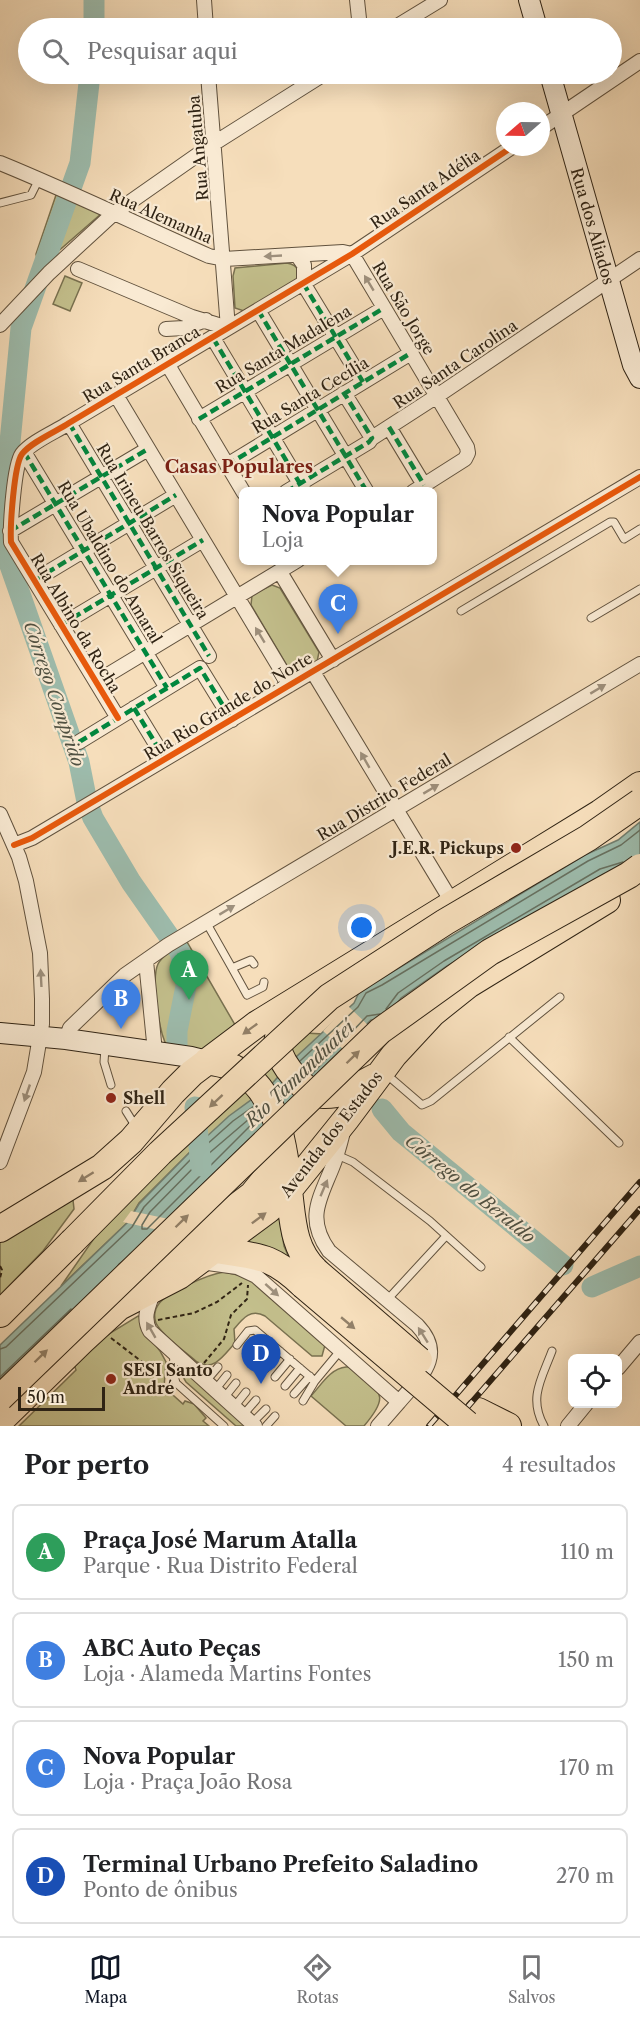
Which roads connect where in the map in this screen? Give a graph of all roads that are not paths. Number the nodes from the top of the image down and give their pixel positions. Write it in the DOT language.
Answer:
graph roads {
  1 [pos="204,0"];
  2 [pos="357,0"];
  3 [pos="440,0"];
  4 [pos="529,0"];
  5 [pos="205,18"];
  6 [pos="359,18"];
  7 [pos="410,18"];
  8 [pos="534,18"];
  9 [pos="640,61"];
  10 [pos="622,73"];
  11 [pos="209,84"];
  12 [pos="308,84"];
  13 [pos="553,84"];
  14 [pos="606,84"];
  15 [pos="562,114"];
  16 [pos="550,122"];
  17 [pos="213,144"];
  18 [pos="499,156"];
  19 [pos="0,163"];
  20 [pos="39,179"];
  21 [pos="0,202"];
  22 [pos="113,214"];
  23 [pos="352,254"];
  24 [pos="297,255"];
  25 [pos="224,259"];
  26 [pos="640,259"];
  27 [pos="78,269"];
  28 [pos="608,281"];
  29 [pos="304,283"];
  30 [pos="384,308"];
  31 [pos="227,310"];
  32 [pos="258,310"];
  33 [pos="204,321"];
  34 [pos="0,325"];
  35 [pos="228,328"];
  36 [pos="166,329"];
  37 [pos="335,337"];
  38 [pos="213,338"];
  39 [pos="411,353"];
  40 [pos="290,364"];
  41 [pos="168,365"];
  42 [pos="640,378"];
  43 [pos="363,382"];
  44 [pos="245,391"];
  45 [pos="344,393"];
  46 [pos="116,395"];
  47 [pos="438,396"];
  48 [pos="318,410"];
  49 [pos="199,418"];
  50 [pos="69,423"];
  51 [pos="389,427"];
  52 [pos="273,437"];
  53 [pos="372,438"];
  54 [pos="148,449"];
  55 [pos="24,452"];
  56 [pos="345,456"];
  57 [pos="227,465"];
  58 [pos="101,477"];
  59 [pos="640,477"];
  60 [pos="240,487"];
  61 [pos="303,487"];
  62 [pos="364,487"];
  63 [pos="418,487"];
  64 [pos="420,487"];
  65 [pos="176,495"];
  66 [pos="55,504"];
  67 [pos="129,523"];
  68 [pos="640,529"];
  69 [pos="203,540"];
  70 [pos="6,542"];
  71 [pos="84,551"];
  72 [pos="287,565"];
  73 [pos="156,568"];
  74 [pos="35,580"];
  75 [pos="640,589"];
  76 [pos="111,596"];
  77 [pos="237,597"];
  78 [pos="461,611"];
  79 [pos="591,618"];
  80 [pos="61,625"];
  81 [pos="190,625"];
  82 [pos="145,652"];
  83 [pos="209,656"];
  84 [pos="333,660"];
  85 [pos="640,664"];
  86 [pos="313,672"];
  87 [pos="96,682"];
  88 [pos="290,685"];
  89 [pos="167,688"];
  90 [pos="134,708"];
  91 [pos="118,718"];
  92 [pos="232,720"];
  93 [pos="79,742"];
  94 [pos="165,759"];
  95 [pos="640,785"];
  96 [pos="640,802"];
  97 [pos="395,810"];
  98 [pos="1,814"];
  99 [pos="14,845"];
  100 [pos="640,867"];
  101 [pos="640,878"];
  102 [pos="452,902"];
  103 [pos="206,922"];
  104 [pos="146,961"];
  105 [pos="254,964"];
  106 [pos="232,968"];
  107 [pos="264,982"];
  108 [pos="560,997"];
  109 [pos="295,1000"];
  110 [pos="0,1033"];
  111 [pos="40,1036"];
  112 [pos="509,1037"];
  113 [pos="66,1039"];
  114 [pos="106,1045"];
  115 [pos="155,1052"];
  116 [pos="229,1068"];
  117 [pos="380,1072"];
  118 [pos="111,1085"];
  119 [pos="347,1118"];
  120 [pos="620,1143"];
  121 [pos="337,1155"];
  122 [pos="283,1157"];
  123 [pos="0,1162"];
  124 [pos="289,1190"];
  125 [pos="0,1229"];
  126 [pos="446,1236"];
  127 [pos="208,1256"];
  128 [pos="481,1267"];
  129 [pos="310,1278"];
  130 [pos="155,1289"];
  131 [pos="387,1300"];
  132 [pos="120,1307"];
  133 [pos="0,1314"];
  134 [pos="261,1335"];
  135 [pos="270,1342"];
  136 [pos="640,1342"];
  137 [pos="237,1345"];
  138 [pos="280,1351"];
  139 [pos="340,1351"];
  140 [pos="552,1351"];
  141 [pos="246,1353"];
  142 [pos="174,1354"];
  143 [pos="290,1359"];
  144 [pos="255,1360"];
  145 [pos="622,1363"];
  146 [pos="218,1367"];
  147 [pos="300,1368"];
  148 [pos="265,1369"];
  149 [pos="227,1375"];
  150 [pos="275,1377"];
  151 [pos="312,1379"];
  152 [pos="236,1383"];
  153 [pos="285,1386"];
  154 [pos="246,1392"];
  155 [pos="294,1394"];
  156 [pos="256,1400"];
  157 [pos="303,1401"];
  158 [pos="399,1402"];
  159 [pos="232,1404"];
  160 [pos="3,1408"];
  161 [pos="266,1408"];
  162 [pos="583,1408"];
  163 [pos="275,1416"];
  164 [pos="476,1422"];
  165 [pos="224,1426"];
  166 [pos="378,1426"];
  167 [pos="508,1426"];
  168 [pos="544,1426"];
  169 [pos="568,1426"];
  1 -- 5 [label="street"];
  2 -- 6 [label="street"];
  3 -- 7 [label="street"];
  4 -- 8 [label="street"];
  9 -- 10 [label="street"];
  11 -- 17 [label="street, Rua Angatuba"];
  12 -- 17 [label="street"];
  13 -- 15 [label="street, Rua dos Aliados"];
  14 -- 15 [label="street"];
  15 -- 16 [label="street"];
  15 -- 28 [label="street, Rua dos Aliados"];
  17 -- 22 [label="street"];
  17 -- 25 [label="street, Rua Angatuba"];
  18 -- 23 [label="street, Rua Santa Adélia"];
  19 -- 20 [label="street, Rua Alemanha"];
  20 -- 21 [label="lane"];
  20 -- 22 [label="street, Rua Alemanha"];
  22 -- 25 [label="street, Rua Alemanha"];
  22 -- 34 [label="street"];
  23 -- 24 [label="street, Rua Alemanha"];
  23 -- 29 [label="street, Rua Santa Branca"];
  30 -- 23 [label="street, Rua São Jorge, one-way"];
  24 -- 25 [label="street, Rua Alemanha, one-way"];
  24 -- 29 [label="street"];
  25 -- 31 [label="street, Rua Angatuba"];
  26 -- 28 [label="street, Rua Santa Carolina"];
  27 -- 33 [label="street"];
  28 -- 42 [label="street, Rua dos Aliados"];
  28 -- 47 [label="street, Rua Santa Carolina"];
  29 -- 32 [label="street, Rua Santa Branca"];
  29 -- 37 [label="street"];
  30 -- 37 [label="street, Rua Santa Madalena"];
  30 -- 39 [label="street, Rua São Jorge"];
  31 -- 33 [label="street"];
  31 -- 35 [label="street, Rua Angatuba"];
  32 -- 35 [label="street, Rua Santa Branca"];
  32 -- 40 [label="street"];
  33 -- 35 [label="street"];
  33 -- 36 [label="street"];
  35 -- 38 [label="street, Rua Santa Branca"];
  37 -- 40 [label="street, Rua Santa Madalena"];
  37 -- 43 [label="street"];
  38 -- 41 [label="street, Rua Santa Branca"];
  38 -- 44 [label="street"];
  39 -- 43 [label="street, Rua Santa Cecília"];
  39 -- 47 [label="street, Rua São Jorge"];
  40 -- 44 [label="street, Rua Santa Madalena"];
  40 -- 48 [label="street"];
  41 -- 46 [label="street, Rua Santa Branca"];
  41 -- 49 [label="street"];
  43 -- 45 [label="street, Rua Santa Cecília"];
  44 -- 49 [label="street, Rua Santa Madalena"];
  44 -- 52 [label="street"];
  45 -- 48 [label="street, Rua Santa Cecília"];
  45 -- 53 [label="street"];
  46 -- 50 [label="street, Rua Santa Branca"];
  46 -- 54 [label="street"];
  47 -- 51 [label="street, Rua Santa Carolina"];
  47 -- 64 [label="street, Rua São Jorge"];
  48 -- 52 [label="street, Rua Santa Cecília"];
  48 -- 56 [label="street"];
  49 -- 57 [label="street"];
  50 -- 55 [label="street, Rua Santa Branca"];
  50 -- 58 [label="street, Rua Irineu Barros Siqueira"];
  51 -- 53 [label="street, Rua Santa Carolina"];
  51 -- 63 [label="street"];
  52 -- 57 [label="street, Rua Santa Cecília"];
  52 -- 61 [label="street"];
  53 -- 56 [label="street, Rua Santa Carolina"];
  54 -- 58 [label="street"];
  54 -- 65 [label="street"];
  55 -- 66 [label="street, Rua Ubaldino do Amaral"];
  55 -- 70 [label="street"];
  56 -- 61 [label="street, Rua Santa Carolina"];
  56 -- 62 [label="street"];
  57 -- 60 [label="street"];
  58 -- 66 [label="street"];
  58 -- 67 [label="street, Rua Irineu Barros Siqueira"];
  59 -- 84 [label="street, Rua Rio Grande do Norte"];
  65 -- 67 [label="street"];
  65 -- 69 [label="street"];
  66 -- 70 [label="street"];
  66 -- 71 [label="street, Rua Ubaldino do Amaral"];
  67 -- 71 [label="street"];
  67 -- 73 [label="street, Rua Irineu Barros Siqueira"];
  68 -- 78 [label="lane"];
  69 -- 73 [label="street"];
  69 -- 77 [label="street"];
  70 -- 74 [label="street, Rua Albino da Rocha"];
  71 -- 74 [label="street"];
  71 -- 76 [label="street, Rua Ubaldino do Amaral"];
  72 -- 77 [label="street"];
  72 -- 84 [label="street"];
  73 -- 76 [label="street"];
  73 -- 81 [label="street, Rua Irineu Barros Siqueira"];
  74 -- 80 [label="street, Rua Albino da Rocha"];
  75 -- 79 [label="lane"];
  76 -- 80 [label="street"];
  76 -- 82 [label="street, Rua Ubaldino do Amaral"];
  77 -- 81 [label="street"];
  88 -- 77 [label="street, one-way"];
  80 -- 87 [label="street, Rua Albino da Rocha"];
  81 -- 82 [label="street"];
  81 -- 83 [label="street, Rua Irineu Barros Siqueira"];
  82 -- 87 [label="street"];
  82 -- 89 [label="street, Rua Ubaldino do Amaral"];
  84 -- 86 [label="street, Rua Rio Grande do Norte"];
  97 -- 85 [label="street, Rua Distrito Federal, one-way"];
  86 -- 88 [label="street, Rua Rio Grande do Norte"];
  97 -- 86 [label="street, one-way"];
  87 -- 91 [label="street, Rua Albino da Rocha"];
  88 -- 92 [label="street, Rua Rio Grande do Norte"];
  89 -- 90 [label="street"];
  89 -- 92 [label="street"];
  90 -- 91 [label="street"];
  90 -- 94 [label="street"];
  91 -- 93 [label="street"];
  92 -- 94 [label="street, Rua Rio Grande do Norte"];
  94 -- 99 [label="street, Rua Rio Grande do Norte"];
  95 -- 102 [label="highway"];
  96 -- 133 [label="highway, one-way, bridge"];
  97 -- 102 [label="street"];
  103 -- 97 [label="street, Rua Distrito Federal, one-way"];
  98 -- 99 [label="street"];
  111 -- 99 [label="street, one-way"];
  160 -- 100 [label="highway, Avenida dos Estados, one-way, bridge"];
  101 -- 117 [label="highway, Avenida dos Estados"];
  102 -- 109 [label="highway"];
  103 -- 104 [label="street, Rua Distrito Federal"];
  103 -- 106 [label="lane"];
  104 -- 113 [label="street, Rua Distrito Federal"];
  104 -- 115 [label="street"];
  105 -- 106 [label="lane"];
  106 -- 107 [label="lane"];
  108 -- 112 [label="lane"];
  109 -- 116 [label="highway, one-way"];
  109 -- 117 [label="highway"];
  110 -- 111 [label="street"];
  111 -- 113 [label="street"];
  111 -- 123 [label="street, one-way"];
  112 -- 117 [label="lane"];
  112 -- 120 [label="lane"];
  113 -- 114 [label="street"];
  114 -- 115 [label="street"];
  114 -- 118 [label="lane"];
  115 -- 116 [label="street"];
  116 -- 122 [label="highway"];
  116 -- 125 [label="highway, one-way"];
  117 -- 119 [label="highway, Avenida dos Estados"];
  119 -- 121 [label="street"];
  119 -- 124 [label="highway, Avenida dos Estados"];
  121 -- 126 [label="lane"];
  131 -- 121 [label="street, one-way"];
  122 -- 124 [label="highway"];
  122 -- 132 [label="highway"];
  127 -- 124 [label="highway, Avenida dos Estados, one-way"];
  124 -- 129 [label="highway"];
  126 -- 128 [label="lane"];
  126 -- 131 [label="lane"];
  127 -- 129 [label="highway"];
  127 -- 130 [label="highway, Avenida dos Estados"];
  127 -- 139 [label="street, one-way"];
  129 -- 164 [label="highway, bridge"];
  130 -- 132 [label="highway, Avenida dos Estados"];
  142 -- 130 [label="street, one-way"];
  158 -- 131 [label="street, one-way"];
  132 -- 160 [label="highway, Avenida dos Estados"];
  134 -- 135 [label="lane"];
  134 -- 137 [label="lane"];
  134 -- 141 [label="lane"];
  135 -- 138 [label="lane"];
  135 -- 144 [label="lane"];
  136 -- 145 [label="street"];
  138 -- 143 [label="lane"];
  138 -- 148 [label="lane"];
  139 -- 151 [label="lane"];
  139 -- 158 [label="street"];
  140 -- 168 [label="lane"];
  142 -- 159 [label="street"];
  142 -- 165 [label="lane"];
  143 -- 147 [label="lane"];
  143 -- 150 [label="lane"];
  146 -- 159 [label="lane"];
  147 -- 151 [label="lane"];
  147 -- 153 [label="lane"];
  149 -- 159 [label="lane"];
  151 -- 155 [label="lane"];
  151 -- 157 [label="lane"];
  152 -- 159 [label="lane"];
  154 -- 159 [label="lane"];
  156 -- 159 [label="lane"];
  158 -- 166 [label="street"];
  159 -- 161 [label="lane"];
  159 -- 163 [label="lane"];
  162 -- 169 [label="street"];
  164 -- 167 [label="highway"];
}
